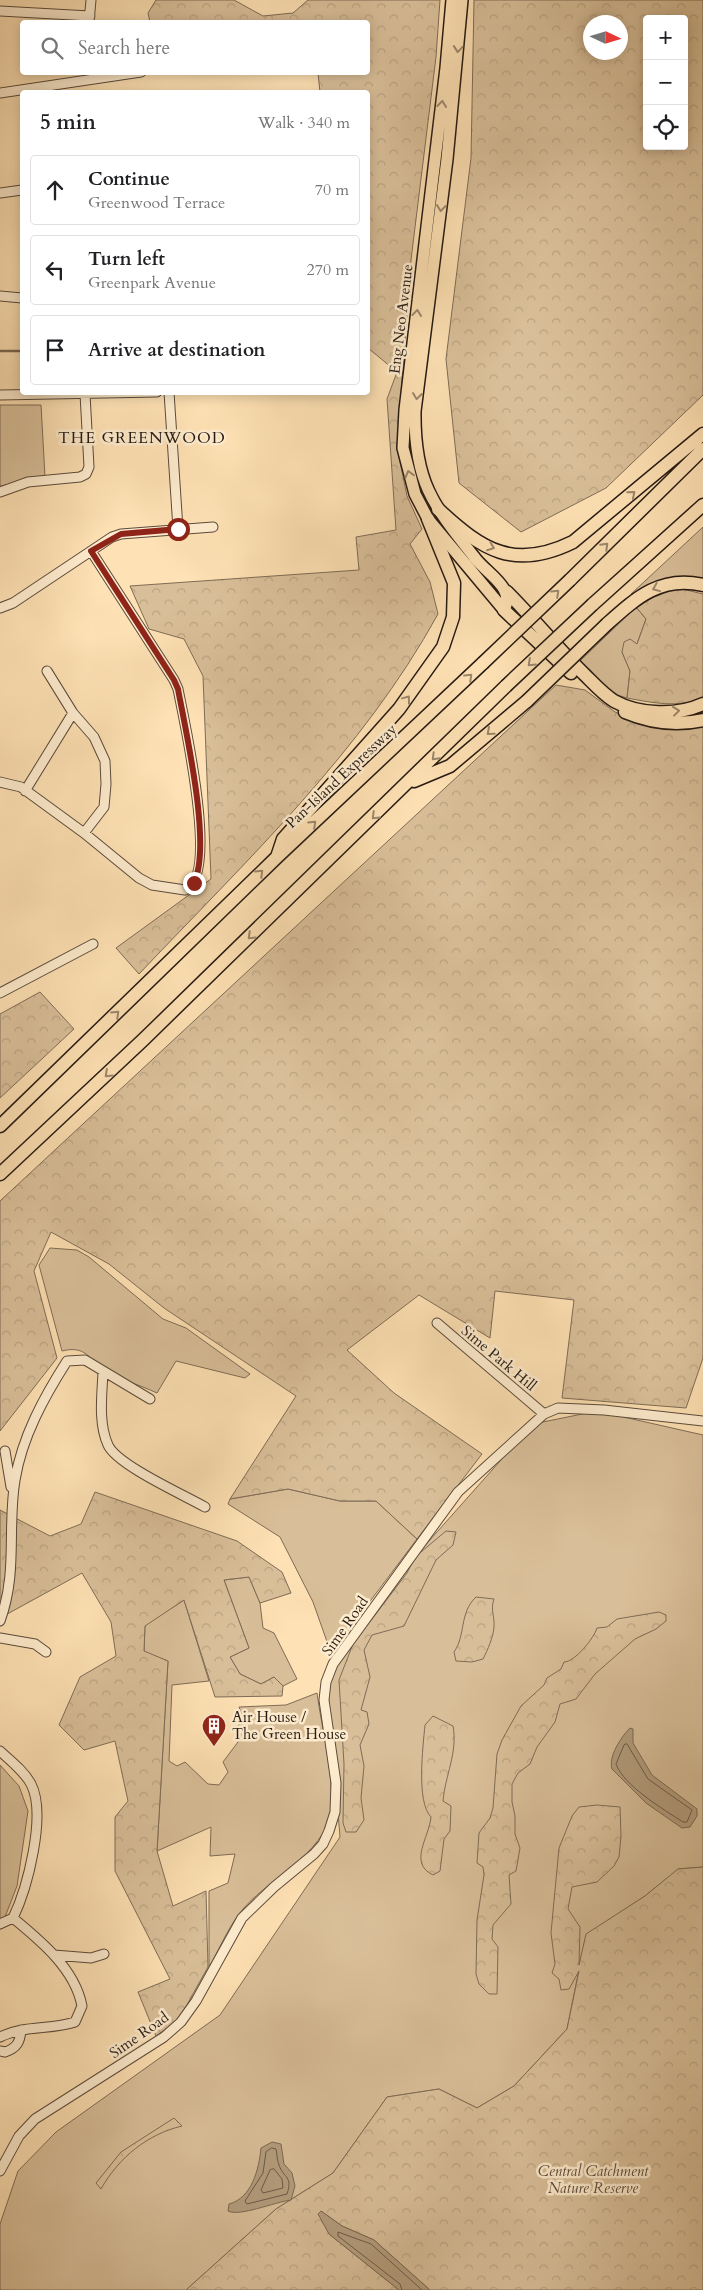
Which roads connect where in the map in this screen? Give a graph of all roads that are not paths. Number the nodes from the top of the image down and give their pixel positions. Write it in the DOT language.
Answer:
graph roads {
  1 [pos="91,0"];
  2 [pos="452,0"];
  3 [pos="462,0"];
  4 [pos="0,11"];
  5 [pos="90,19"];
  6 [pos="108,75"];
  7 [pos="86,77"];
  8 [pos="0,93"];
  9 [pos="20,190"];
  10 [pos="0,193"];
  11 [pos="0,296"];
  12 [pos="20,298"];
  13 [pos="0,395"];
  14 [pos="20,395"];
  15 [pos="85,395"];
  16 [pos="169,395"];
  17 [pos="703,434"];
  18 [pos="703,449"];
  19 [pos="0,492"];
  20 [pos="703,505"];
  21 [pos="438,509"];
  22 [pos="428,519"];
  23 [pos="213,527"];
  24 [pos="178,529"];
  25 [pos="91,551"];
  26 [pos="703,585"];
  27 [pos="507,592"];
  28 [pos="0,608"];
  29 [pos="504,610"];
  30 [pos="47,671"];
  31 [pos="703,704"];
  32 [pos="73,712"];
  33 [pos="703,720"];
  34 [pos="0,782"];
  35 [pos="410,782"];
  36 [pos="26,791"];
  37 [pos="84,833"];
  38 [pos="277,857"];
  39 [pos="93,944"];
  40 [pos="0,993"];
  41 [pos="0,1126"];
  42 [pos="0,1174"];
  43 [pos="437,1323"];
  44 [pos="103,1372"];
  45 [pos="150,1399"];
  46 [pos="544,1414"];
  47 [pos="703,1421"];
  48 [pos="5,1452"];
  49 [pos="13,1502"];
  50 [pos="205,1507"];
  51 [pos="0,1621"];
  52 [pos="0,1638"];
  53 [pos="46,1652"];
  54 [pos="0,1750"];
  55 [pos="13,1918"];
  56 [pos="0,1924"];
  57 [pos="104,1954"];
  58 [pos="54,1955"];
  59 [pos="22,2030"];
  60 [pos="0,2037"];
  61 [pos="0,2051"];
  62 [pos="0,2171"];
  1 -- 5 [label="street"];
  22 -- 2 [label="main road, Eng Neo Avenue, one-way"];
  3 -- 21 [label="main road, Eng Neo Avenue, one-way"];
  4 -- 5 [label="street"];
  6 -- 7 [label="street"];
  7 -- 8 [label="street"];
  9 -- 10 [label="street"];
  11 -- 12 [label="street"];
  13 -- 14 [label="street"];
  15 -- 19 [label="street"];
  16 -- 24 [label="street"];
  21 -- 17 [label="highway, one-way"];
  38 -- 18 [label="highway, Pan-Island Expressway, one-way, bridge"];
  20 -- 35 [label="highway, one-way, bridge"];
  21 -- 27 [label="main road, Eng Neo Avenue"];
  22 -- 29 [label="main road, Eng Neo Avenue"];
  38 -- 22 [label="highway, one-way"];
  23 -- 24 [label="street"];
  24 -- 25 [label="street"];
  25 -- 28 [label="street"];
  25 -- 37 [label="street"];
  26 -- 35 [label="highway, one-way, bridge"];
  27 -- 29 [label="main road"];
  27 -- 31 [label="highway, one-way"];
  29 -- 33 [label="highway"];
  30 -- 32 [label="street"];
  32 -- 36 [label="street"];
  32 -- 37 [label="street"];
  34 -- 36 [label="street"];
  35 -- 42 [label="highway, one-way"];
  36 -- 37 [label="street"];
  41 -- 38 [label="highway, Pan-Island Expressway, one-way"];
  39 -- 40 [label="street"];
  43 -- 46 [label="street, Sime Park Hill"];
  44 -- 45 [label="street"];
  44 -- 49 [label="street"];
  44 -- 50 [label="street"];
  46 -- 47 [label="street, Sime Road"];
  46 -- 62 [label="street, Sime Road"];
  48 -- 49 [label="street"];
  49 -- 51 [label="street"];
  52 -- 53 [label="street"];
  54 -- 55 [label="street"];
  55 -- 56 [label="street"];
  55 -- 58 [label="street"];
  57 -- 58 [label="street"];
  58 -- 59 [label="street"];
  59 -- 60 [label="street"];
  59 -- 61 [label="street"];
}
